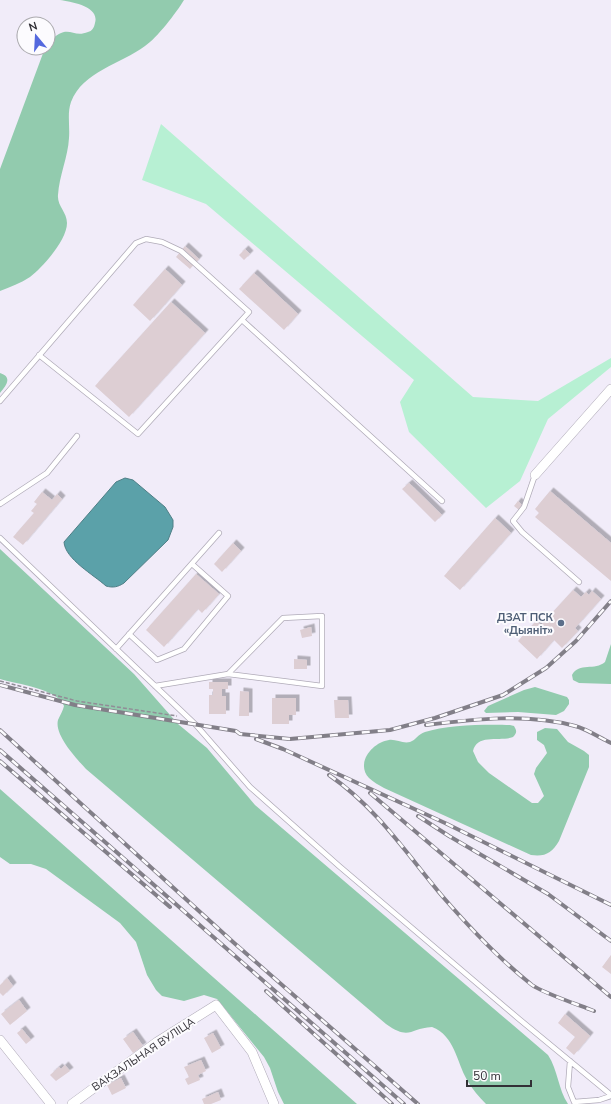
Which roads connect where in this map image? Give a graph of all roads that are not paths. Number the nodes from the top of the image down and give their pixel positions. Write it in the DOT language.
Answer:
graph roads {
  1 [pos="242,320"];
  2 [pos="39,355"];
  3 [pos="611,389"];
  4 [pos="0,401"];
  5 [pos="76,436"];
  6 [pos="535,475"];
  7 [pos="442,501"];
  8 [pos="0,504"];
  9 [pos="219,533"];
  10 [pos="0,538"];
  11 [pos="192,564"];
  12 [pos="579,582"];
  13 [pos="130,634"];
  14 [pos="116,649"];
  15 [pos="228,674"];
  16 [pos="155,686"];
  17 [pos="0,1040"];
  18 [pos="570,1061"];
  19 [pos="611,1095"];
  20 [pos="51,1104"];
  21 [pos="72,1104"];
  22 [pos="274,1104"];
  1 -- 2 [label="lane"];
  1 -- 2 [label="lane"];
  1 -- 7 [label="lane"];
  2 -- 4 [label="lane"];
  3 -- 6 [label="street"];
  5 -- 8 [label="lane"];
  6 -- 12 [label="lane"];
  9 -- 11 [label="lane"];
  10 -- 14 [label="lane"];
  11 -- 13 [label="lane"];
  11 -- 13 [label="lane"];
  13 -- 14 [label="lane"];
  14 -- 16 [label="lane"];
  15 -- 15 [label="lane"];
  15 -- 16 [label="lane"];
  16 -- 18 [label="lane"];
  17 -- 20 [label="street"];
  18 -- 19 [label="lane"];
  18 -- 19 [label="lane"];
  21 -- 22 [label="street, ВАКЗАЛЬНАЯ ВУЛІЦА"];
}
